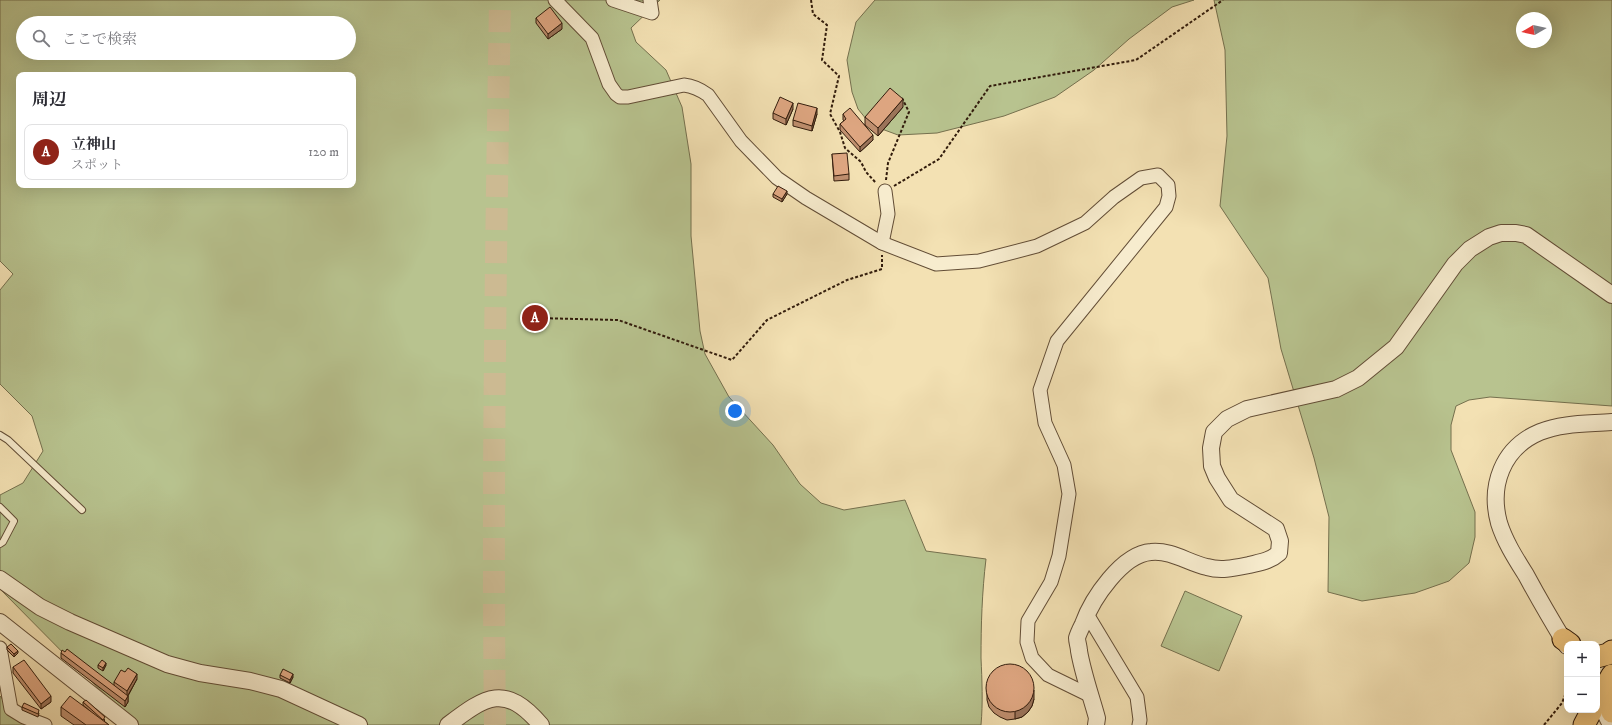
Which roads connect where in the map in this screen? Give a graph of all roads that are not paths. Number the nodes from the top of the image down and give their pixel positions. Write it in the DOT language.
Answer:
graph roads {
  1 [pos="555,0"];
  2 [pos="613,0"];
  3 [pos="650,0"];
  4 [pos="885,191"];
  5 [pos="882,243"];
  6 [pos="1612,295"];
  7 [pos="1612,422"];
  8 [pos="0,436"];
  9 [pos="0,507"];
  10 [pos="82,510"];
  11 [pos="0,544"];
  12 [pos="0,579"];
  13 [pos="1087,614"];
  14 [pos="0,622"];
  15 [pos="1566,641"];
  16 [pos="0,648"];
  17 [pos="1612,651"];
  18 [pos="1600,656"];
  19 [pos="1612,675"];
  20 [pos="1091,696"];
  21 [pos="1600,703"];
  22 [pos="1600,707"];
  23 [pos="1590,713"];
  24 [pos="1593,713"];
  25 [pos="45,725"];
  26 [pos="130,725"];
  27 [pos="359,725"];
  28 [pos="448,725"];
  29 [pos="541,725"];
  30 [pos="1096,725"];
  31 [pos="1139,725"];
  32 [pos="1577,725"];
  33 [pos="1584,725"];
  34 [pos="1611,725"];
  1 -- 5 [label="street"];
  2 -- 3 [label="street"];
  4 -- 5 [label="street"];
  5 -- 20 [label="street"];
  6 -- 13 [label="street"];
  7 -- 15 [label="street"];
  8 -- 10 [label="lane"];
  9 -- 11 [label="lane"];
  12 -- 27 [label="street"];
  13 -- 20 [label="street"];
  13 -- 31 [label="street"];
  14 -- 26 [label="street"];
  16 -- 25 [label="street"];
  17 -- 18 [label="main road"];
  19 -- 21 [label="main road"];
  20 -- 30 [label="street"];
  22 -- 34 [label="street"];
  23 -- 32 [label="main road"];
  24 -- 33 [label="main road"];
  28 -- 29 [label="street"];
}
